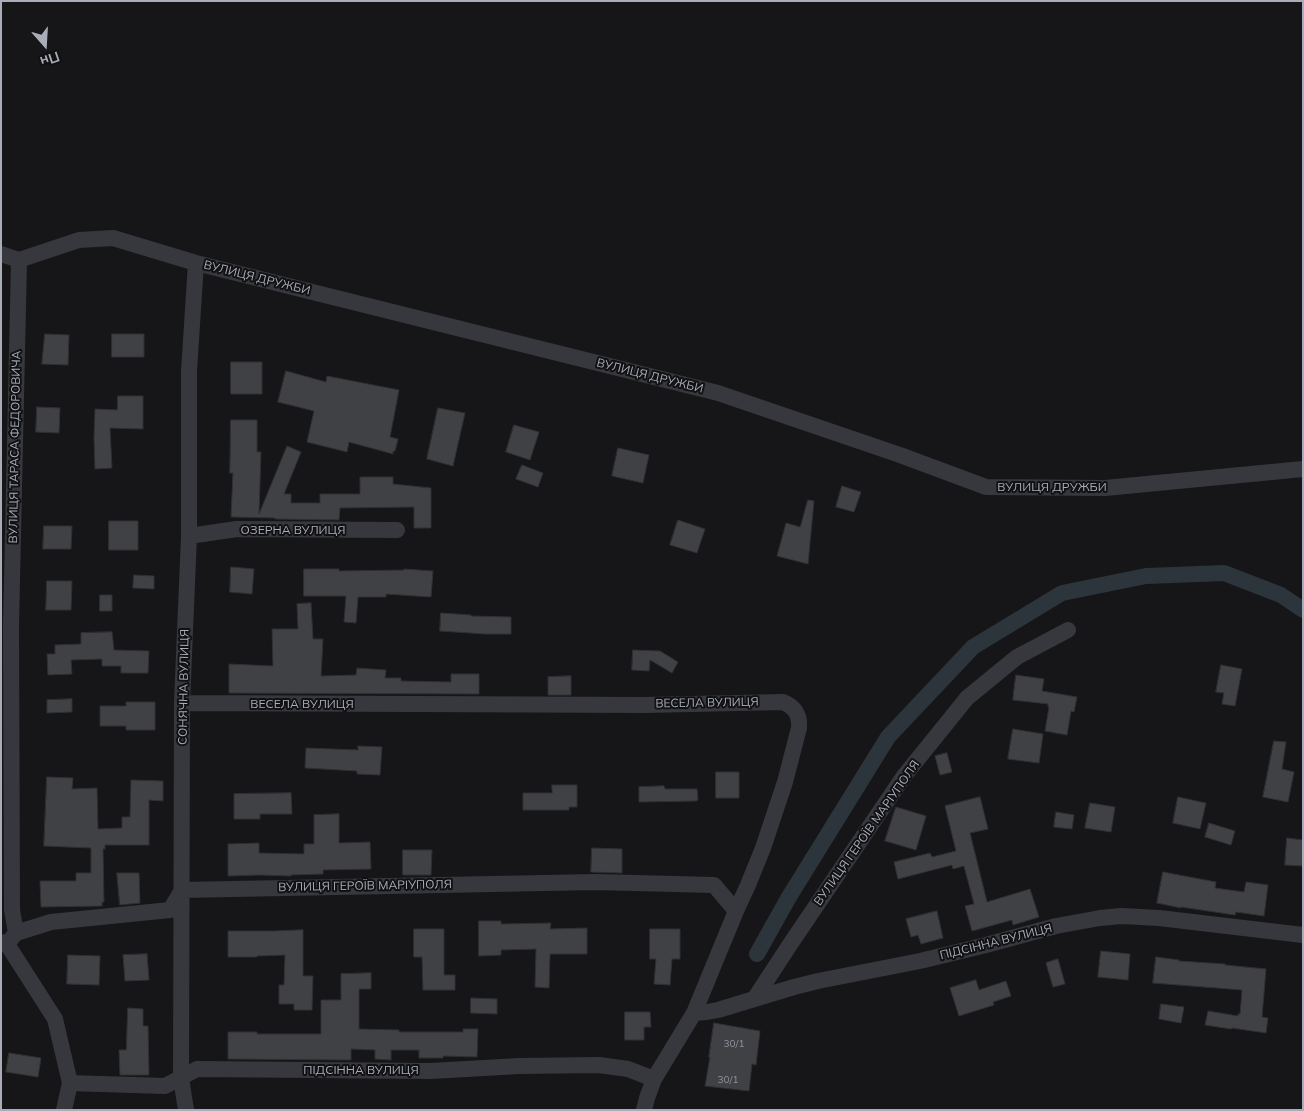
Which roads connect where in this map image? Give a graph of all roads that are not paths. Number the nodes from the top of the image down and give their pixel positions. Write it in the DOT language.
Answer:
graph roads {
  1 [pos="1,254"];
  2 [pos="19,260"];
  3 [pos="196,263"];
  4 [pos="1303,469"];
  5 [pos="397,530"];
  6 [pos="189,536"];
  7 [pos="1068,630"];
  8 [pos="182,703"];
  9 [pos="182,890"];
  10 [pos="736,911"];
  11 [pos="1303,935"];
  12 [pos="8,940"];
  13 [pos="755,998"];
  14 [pos="694,1013"];
  15 [pos="181,1078"];
  16 [pos="654,1079"];
  17 [pos="70,1082"];
  18 [pos="64,1110"];
  19 [pos="186,1110"];
  20 [pos="644,1110"];
  1 -- 2 [label="street"];
  2 -- 3 [label="street, ВУЛИЦЯ ДРУЖБИ"];
  2 -- 12 [label="street, ВУЛИЦЯ ТАРАСА ФЕДОРОВИЧА"];
  3 -- 4 [label="street, ВУЛИЦЯ ДРУЖБИ"];
  3 -- 6 [label="street, СОНЯЧНА ВУЛИЦЯ"];
  5 -- 6 [label="street, ОЗЕРНА ВУЛИЦЯ"];
  6 -- 8 [label="street, СОНЯЧНА ВУЛИЦЯ"];
  7 -- 13 [label="street, ВУЛИЦЯ ГЕРОЇВ МАРІУПОЛЯ"];
  8 -- 9 [label="street, СОНЯЧНА ВУЛИЦЯ"];
  8 -- 10 [label="street, ВЕСЕЛА ВУЛИЦЯ"];
  9 -- 10 [label="street, ВУЛИЦЯ ГЕРОЇВ МАРІУПОЛЯ"];
  9 -- 12 [label="street"];
  9 -- 15 [label="street, СОНЯЧНА ВУЛИЦЯ"];
  10 -- 14 [label="street, ВЕСЕЛА ВУЛИЦЯ"];
  11 -- 13 [label="street, ПІДСІННА ВУЛИЦЯ"];
  12 -- 17 [label="street, ВУЛИЦЯ ТАРАСА ФЕДОРОВИЧА"];
  13 -- 14 [label="street, ПІДСІННА ВУЛИЦЯ"];
  14 -- 16 [label="street, ВЕСЕЛА ВУЛИЦЯ"];
  15 -- 16 [label="street, ПІДСІННА ВУЛИЦЯ"];
  15 -- 17 [label="street, ПІДСІННА ВУЛИЦЯ"];
  15 -- 19 [label="street, СОНЯЧНА ВУЛИЦЯ"];
  16 -- 20 [label="street, ВЕСЕЛА ВУЛИЦЯ"];
  17 -- 18 [label="street, ВУЛИЦЯ ТАРАСА ФЕДОРОВИЧА"];
}
